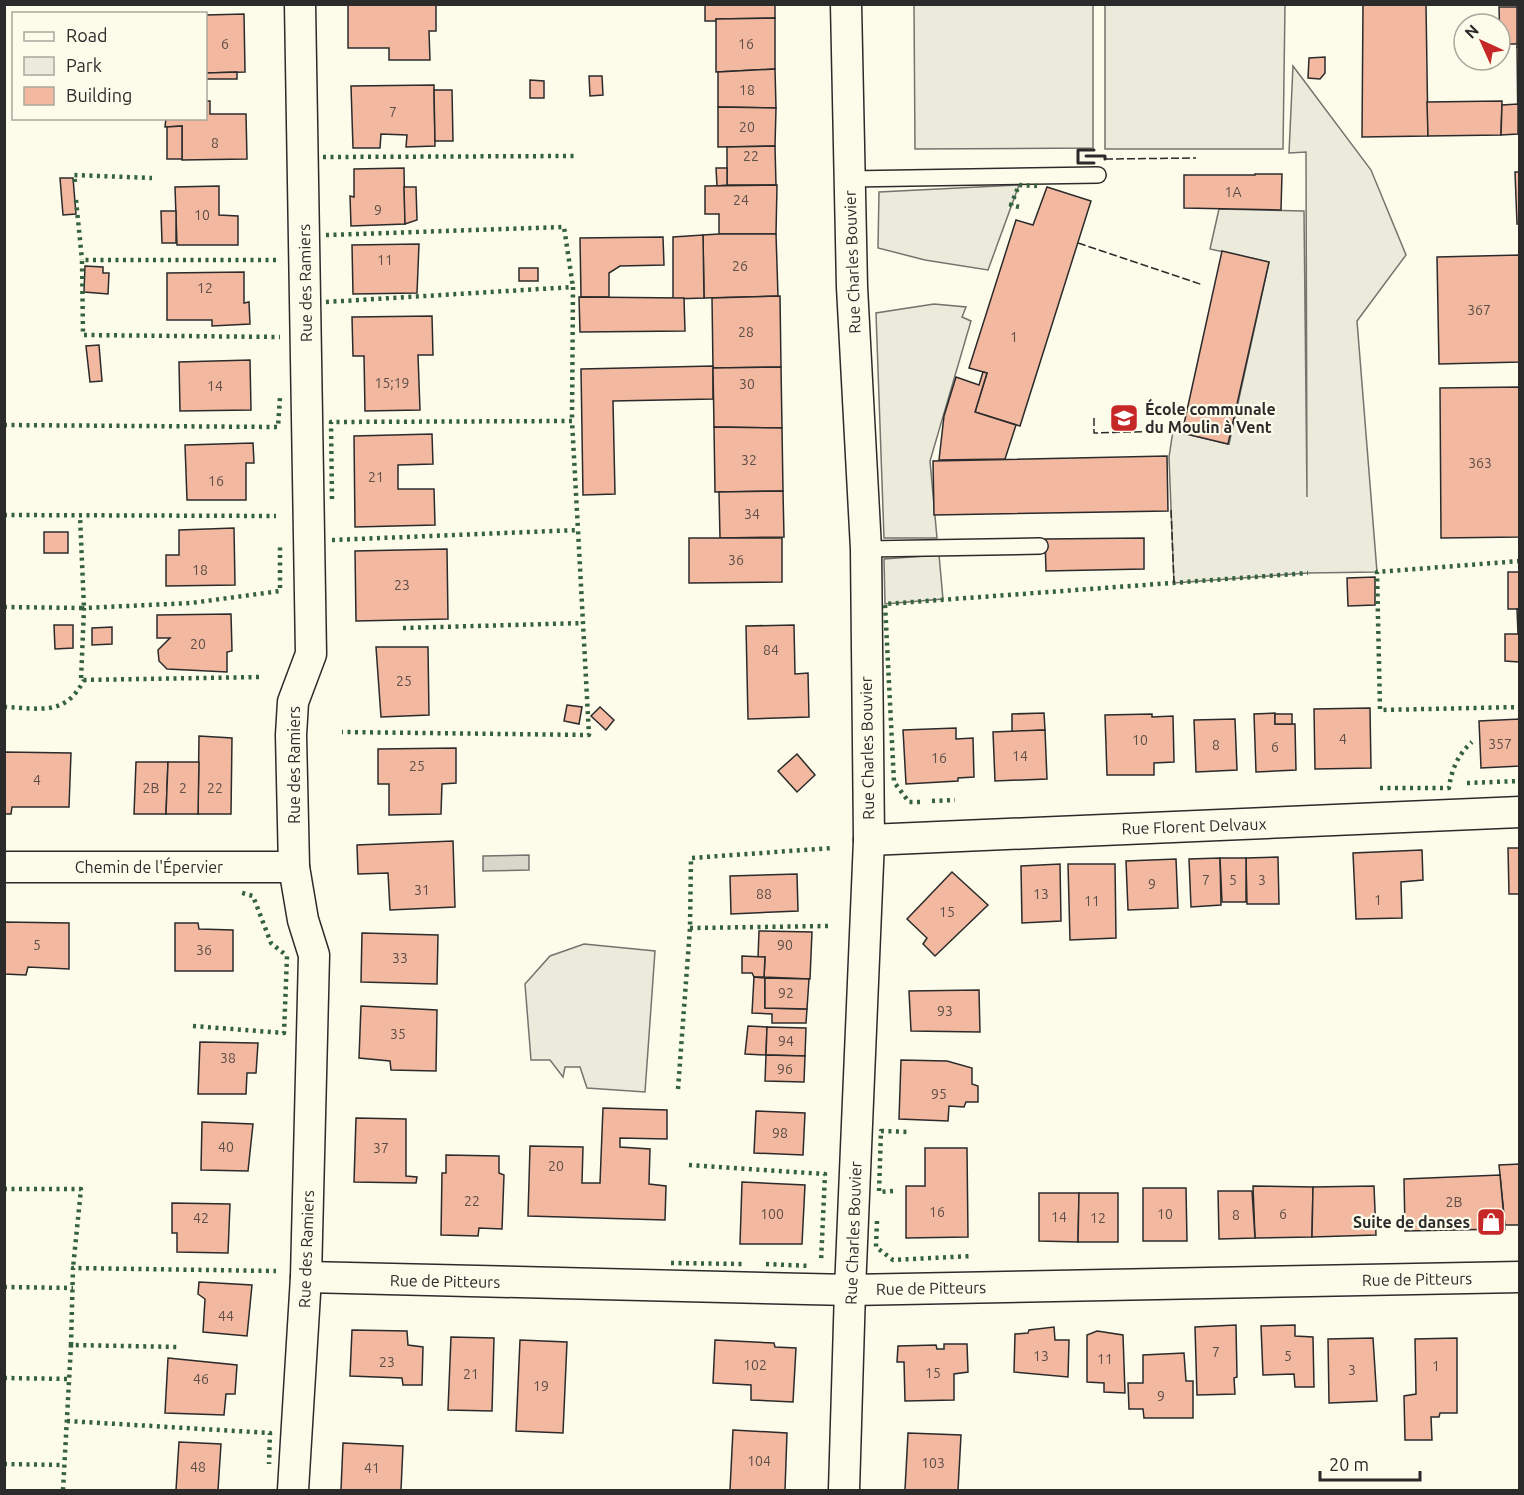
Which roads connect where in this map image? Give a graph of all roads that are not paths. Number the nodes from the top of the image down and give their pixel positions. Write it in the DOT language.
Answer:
graph roads {
  1 [pos="300,4"];
  2 [pos="846,4"];
  3 [pos="1098,176"];
  4 [pos="849,179"];
  5 [pos="1040,546"];
  6 [pos="866,549"];
  7 [pos="1520,812"];
  8 [pos="869,840"];
  9 [pos="4,867"];
  10 [pos="294,867"];
  11 [pos="306,1277"];
  12 [pos="1520,1277"];
  13 [pos="850,1290"];
  14 [pos="293,1491"];
  15 [pos="844,1491"];
  1 -- 10 [label="street, Rue des Ramiers"];
  2 -- 4 [label="street, Rue Charles Bouvier"];
  3 -- 4 [label="lane"];
  4 -- 6 [label="street, Rue Charles Bouvier"];
  5 -- 6 [label="lane"];
  6 -- 8 [label="street, Rue Charles Bouvier"];
  7 -- 8 [label="street, Rue Florent Delvaux"];
  8 -- 13 [label="street, Rue Charles Bouvier"];
  9 -- 10 [label="street, Chemin de l'Épervier"];
  10 -- 11 [label="street, Rue des Ramiers"];
  11 -- 13 [label="street, Rue de Pitteurs"];
  11 -- 14 [label="street, Rue des Ramiers"];
  12 -- 13 [label="street, Rue de Pitteurs"];
  13 -- 15 [label="street, Rue Charles Bouvier"];
}
